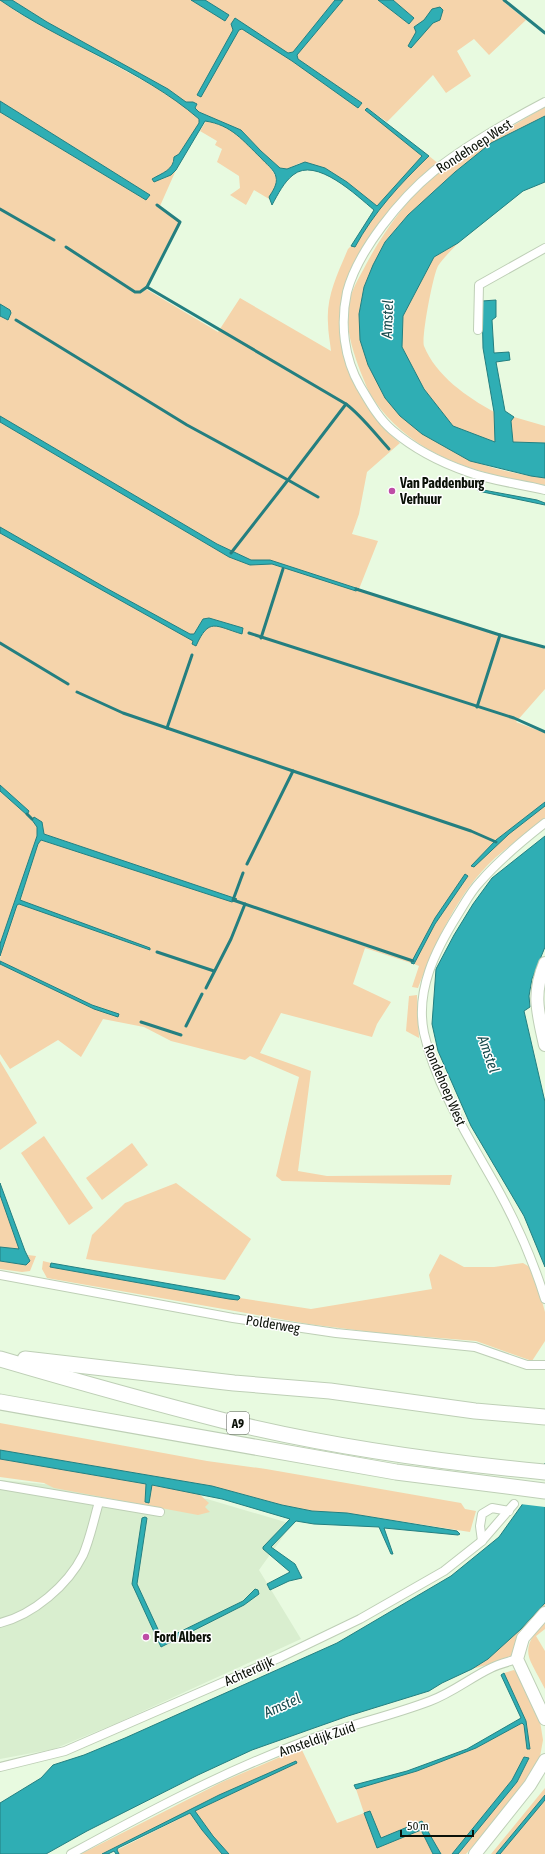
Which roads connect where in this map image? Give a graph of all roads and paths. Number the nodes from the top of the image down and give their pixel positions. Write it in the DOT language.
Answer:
graph roads {
  1 [pos="545,102"];
  2 [pos="545,248"];
  3 [pos="478,330"];
  4 [pos="545,490"];
  5 [pos="545,823"];
  6 [pos="545,963"];
  7 [pos="545,1045"];
  8 [pos="0,1275"];
  9 [pos="545,1299"];
  10 [pos="0,1358"];
  11 [pos="545,1365"];
  12 [pos="0,1402"];
  13 [pos="545,1417"];
  14 [pos="545,1472"];
  15 [pos="0,1485"];
  16 [pos="545,1491"];
  17 [pos="100,1502"];
  18 [pos="160,1512"];
  19 [pos="482,1541"];
  20 [pos="545,1613"];
  21 [pos="0,1623"];
  22 [pos="517,1659"];
  23 [pos="545,1719"];
  24 [pos="545,1760"];
  25 [pos="0,1767"];
  26 [pos="71,1854"];
  27 [pos="475,1854"];
  1 -- 4 [label="street, Rondehoep West"];
  2 -- 3 [label="street"];
  5 -- 9 [label="street, Rondehoep West"];
  6 -- 7 [label="street"];
  8 -- 11 [label="street, Polderweg"];
  10 -- 13 [label="highway, A9"];
  10 -- 14 [label="highway, A9"];
  12 -- 16 [label="highway, A9"];
  15 -- 17 [label="street"];
  17 -- 18 [label="street"];
  17 -- 21 [label="street"];
  19 -- 19 [label="street, Achterdijk"];
  19 -- 25 [label="street, Achterdijk"];
  20 -- 22 [label="street"];
  22 -- 23 [label="street"];
  22 -- 26 [label="street, Amsteldijk Zuid"];
  24 -- 27 [label="street"];
}
